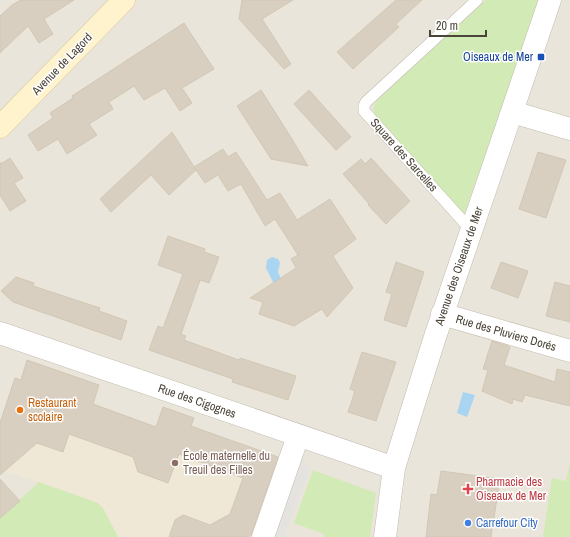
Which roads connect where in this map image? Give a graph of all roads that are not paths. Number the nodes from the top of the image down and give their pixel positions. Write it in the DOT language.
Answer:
graph roads {
  1 [pos="124,0"];
  2 [pos="477,0"];
  3 [pos="550,0"];
  4 [pos="512,112"];
  5 [pos="0,127"];
  6 [pos="570,129"];
  7 [pos="471,230"];
  8 [pos="442,314"];
  9 [pos="0,333"];
  10 [pos="570,352"];
  11 [pos="298,436"];
  12 [pos="394,468"];
  13 [pos="263,537"];
  14 [pos="385,537"];
  1 -- 5 [label="street, Avenue de Lagord"];
  2 -- 7 [label="lane, Square des Sarcelles"];
  3 -- 4 [label="street, Avenue des Oiseaux de Mer"];
  4 -- 6 [label="street"];
  4 -- 7 [label="street, Avenue des Oiseaux de Mer"];
  7 -- 8 [label="street, Avenue des Oiseaux de Mer"];
  8 -- 10 [label="street, Rue des Pluviers Dorés"];
  8 -- 12 [label="street, Avenue des Oiseaux de Mer"];
  9 -- 11 [label="street, Rue des Cigognes"];
  11 -- 12 [label="street, Rue des Cigognes"];
  11 -- 13 [label="street"];
  12 -- 14 [label="street, Avenue des Oiseaux de Mer"];
}
